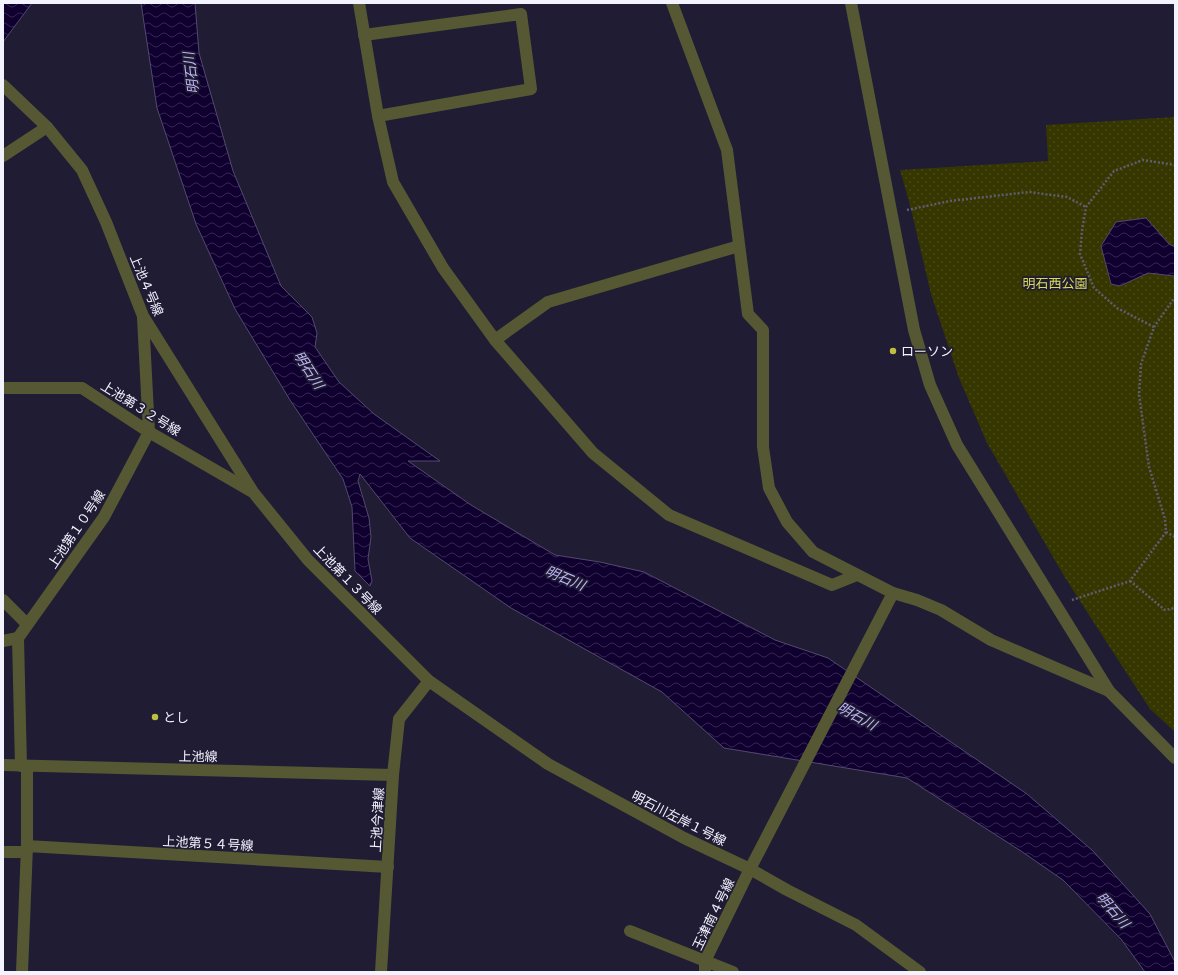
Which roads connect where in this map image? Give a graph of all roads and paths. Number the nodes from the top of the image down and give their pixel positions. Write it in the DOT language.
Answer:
graph roads {
  1 [pos="359,3"];
  2 [pos="672,3"];
  3 [pos="851,3"];
  4 [pos="364,35"];
  5 [pos="3,85"];
  6 [pos="378,116"];
  7 [pos="47,127"];
  8 [pos="3,156"];
  9 [pos="1175,165"];
  10 [pos="1086,207"];
  11 [pos="891,214"];
  12 [pos="739,246"];
  13 [pos="1175,297"];
  14 [pos="142,316"];
  15 [pos="1154,327"];
  16 [pos="495,340"];
  17 [pos="3,388"];
  18 [pos="149,432"];
  19 [pos="253,492"];
  20 [pos="1166,532"];
  21 [pos="1175,537"];
  22 [pos="857,575"];
  23 [pos="1130,581"];
  24 [pos="893,593"];
  25 [pos="3,600"];
  26 [pos="1056,606"];
  27 [pos="1175,608"];
  28 [pos="27,624"];
  29 [pos="18,638"];
  30 [pos="3,641"];
  31 [pos="429,681"];
  32 [pos="1109,691"];
  33 [pos="1175,758"];
  34 [pos="3,765"];
  35 [pos="24,766"];
  36 [pos="393,776"];
  37 [pos="26,849"];
  38 [pos="3,852"];
  39 [pos="388,867"];
  40 [pos="750,869"];
  41 [pos="630,930"];
  42 [pos="705,967"];
  43 [pos="22,972"];
  44 [pos="381,972"];
  45 [pos="733,972"];
  46 [pos="920,972"];
  1 -- 4 [label="street"];
  2 -- 12 [label="street"];
  3 -- 11 [label="street"];
  4 -- 6 [label="street"];
  4 -- 6 [label="street"];
  5 -- 7 [label="street, 上池４号線"];
  6 -- 16 [label="street"];
  7 -- 8 [label="street"];
  7 -- 14 [label="street, 上池４号線"];
  9 -- 10 [label="path"];
  10 -- 11 [label="path"];
  10 -- 15 [label="path"];
  11 -- 26 [label="street"];
  12 -- 16 [label="street"];
  12 -- 22 [label="street"];
  13 -- 15 [label="path"];
  14 -- 18 [label="street"];
  14 -- 19 [label="street, 上池４号線"];
  15 -- 20 [label="path"];
  16 -- 22 [label="street"];
  17 -- 18 [label="street, 上池第３２号線"];
  18 -- 19 [label="street, 上池第３２号線"];
  18 -- 28 [label="street, 上池第１０号線"];
  19 -- 31 [label="street, 上池第１３号線"];
  20 -- 21 [label="path"];
  20 -- 23 [label="path"];
  22 -- 24 [label="street"];
  23 -- 26 [label="path"];
  23 -- 27 [label="path"];
  24 -- 32 [label="street"];
  24 -- 40 [label="street, 玉津南４号線"];
  25 -- 28 [label="street"];
  26 -- 32 [label="street"];
  28 -- 29 [label="street, 上池第１０号線"];
  29 -- 30 [label="street"];
  29 -- 35 [label="street"];
  31 -- 36 [label="street, 上池今津線"];
  31 -- 40 [label="street, 明石川左岸１号線"];
  32 -- 33 [label="street"];
  34 -- 35 [label="street, 上池線"];
  35 -- 36 [label="street, 上池線"];
  35 -- 37 [label="street"];
  36 -- 39 [label="street, 上池今津線"];
  37 -- 38 [label="street, 上池第５４号線"];
  37 -- 39 [label="street, 上池第５４号線"];
  37 -- 43 [label="street"];
  39 -- 44 [label="street, 上池今津線"];
  40 -- 42 [label="street, 玉津南４号線"];
  40 -- 46 [label="street, 明石川左岸１号線"];
  41 -- 42 [label="street"];
  42 -- 45 [label="street"];
}
